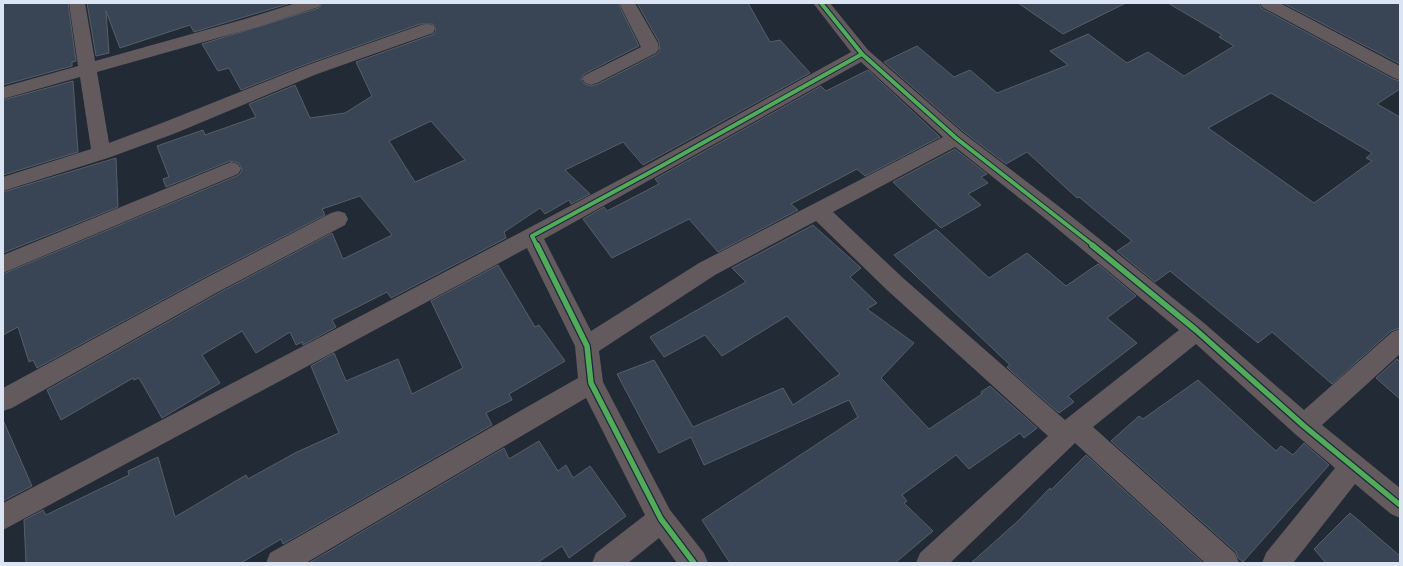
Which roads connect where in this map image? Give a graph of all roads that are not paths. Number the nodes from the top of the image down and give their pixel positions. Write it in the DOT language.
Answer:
graph roads {
  1 [pos="77,3"];
  2 [pos="313,3"];
  3 [pos="627,3"];
  4 [pos="821,3"];
  5 [pos="1268,3"];
  6 [pos="427,29"];
  7 [pos="862,54"];
  8 [pos="87,69"];
  9 [pos="1400,74"];
  10 [pos="591,79"];
  11 [pos="3,93"];
  12 [pos="956,138"];
  13 [pos="101,153"];
  14 [pos="231,169"];
  15 [pos="3,184"];
  16 [pos="818,210"];
  17 [pos="338,219"];
  18 [pos="532,236"];
  19 [pos="3,264"];
  20 [pos="1196,330"];
  21 [pos="1398,345"];
  22 [pos="587,346"];
  23 [pos="591,383"];
  24 [pos="3,400"];
  25 [pos="1304,426"];
  26 [pos="1071,432"];
  27 [pos="1353,466"];
  28 [pos="1400,505"];
  29 [pos="3,517"];
  30 [pos="661,519"];
  31 [pos="280,563"];
  32 [pos="606,563"];
  33 [pos="694,563"];
  34 [pos="930,563"];
  35 [pos="1225,563"];
  36 [pos="1276,563"];
  1 -- 8 [label="street"];
  2 -- 8 [label="street"];
  3 -- 10 [label="street"];
  4 -- 7 [label="street"];
  5 -- 9 [label="street"];
  6 -- 13 [label="street"];
  7 -- 12 [label="street"];
  7 -- 18 [label="street"];
  8 -- 11 [label="street"];
  8 -- 13 [label="street"];
  12 -- 16 [label="street"];
  12 -- 20 [label="street"];
  13 -- 15 [label="street"];
  14 -- 19 [label="street"];
  16 -- 22 [label="street"];
  16 -- 26 [label="street"];
  17 -- 24 [label="street"];
  18 -- 22 [label="street"];
  18 -- 29 [label="street"];
  20 -- 25 [label="street"];
  20 -- 26 [label="street"];
  21 -- 25 [label="street"];
  22 -- 23 [label="street"];
  23 -- 30 [label="street"];
  23 -- 31 [label="street"];
  25 -- 27 [label="street"];
  26 -- 34 [label="street"];
  26 -- 35 [label="street"];
  27 -- 28 [label="street"];
  27 -- 36 [label="street"];
  30 -- 32 [label="street"];
  30 -- 33 [label="street"];
}
